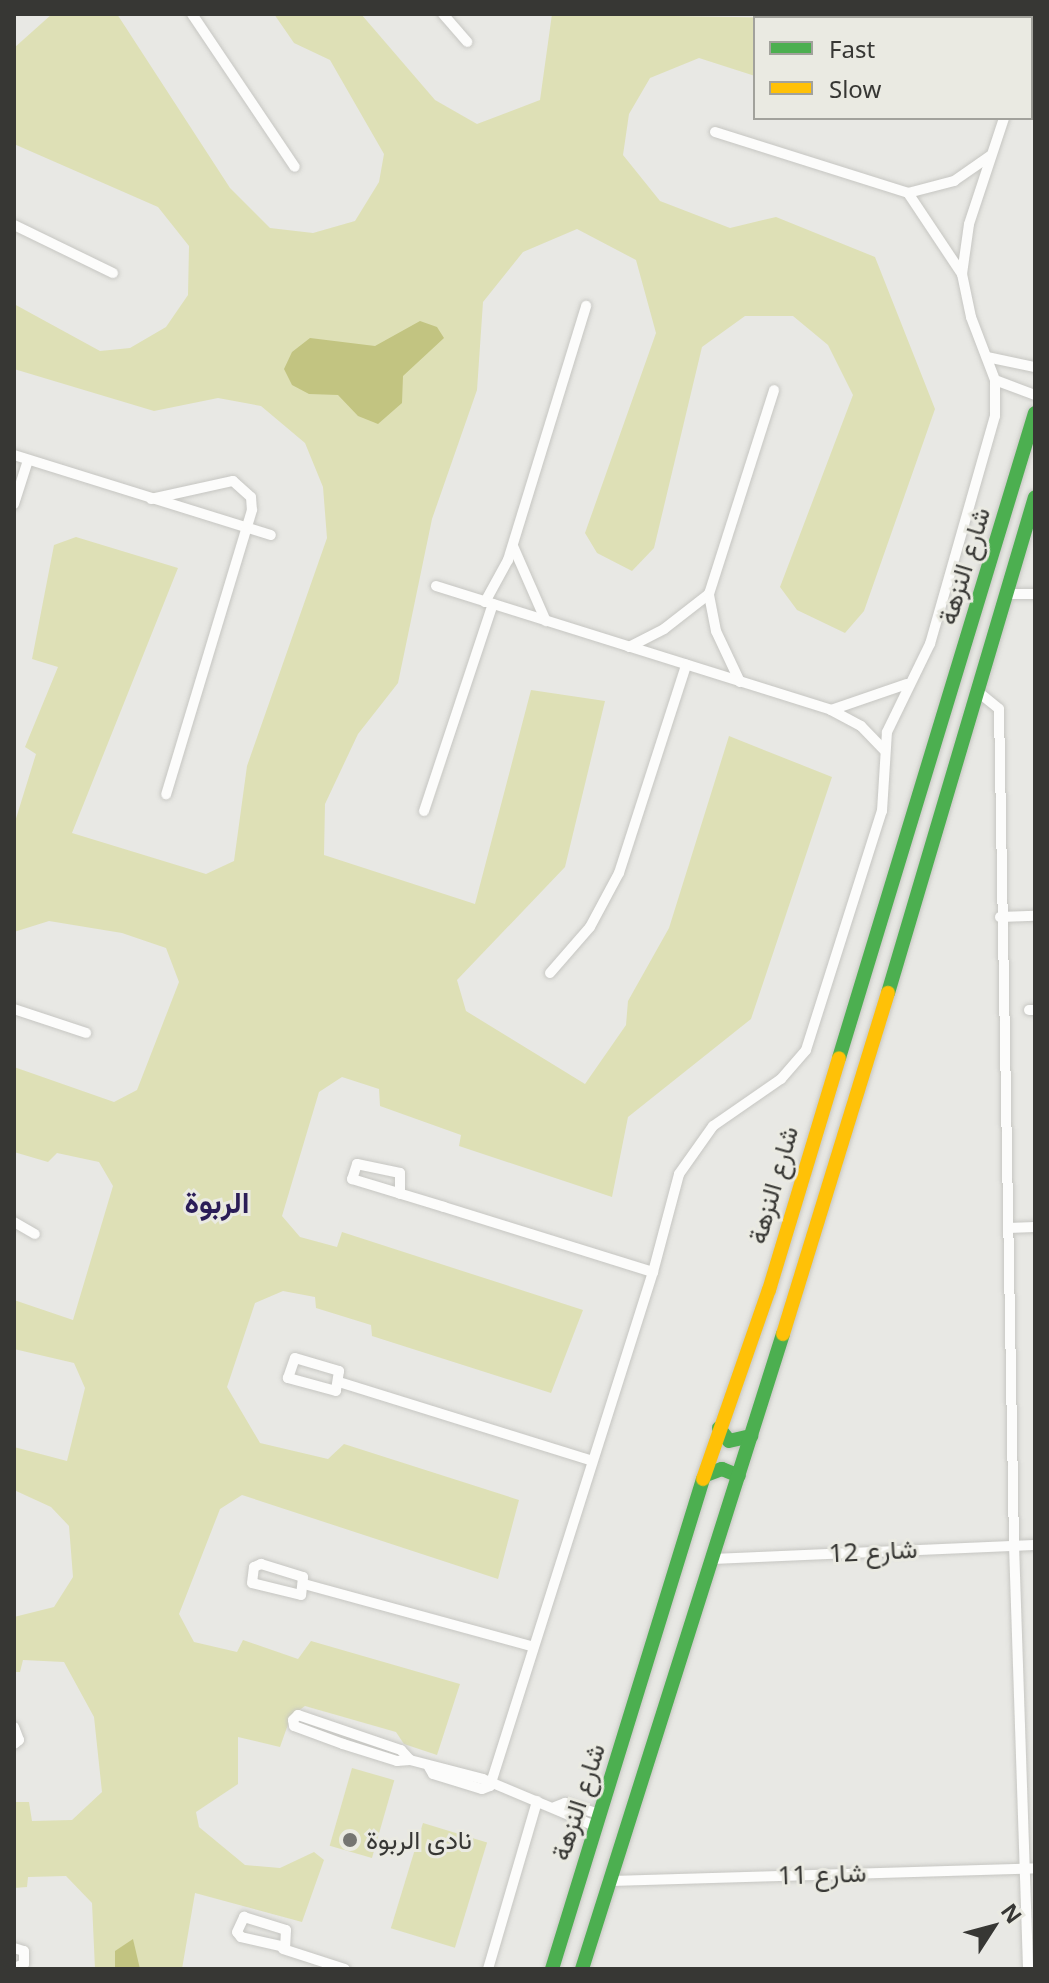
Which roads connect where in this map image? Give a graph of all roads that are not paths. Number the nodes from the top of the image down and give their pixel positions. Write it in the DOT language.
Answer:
graph roads {
  1 [pos="192,14"];
  2 [pos="443,14"];
  3 [pos="467,42"];
  4 [pos="1003,120"];
  5 [pos="715,132"];
  6 [pos="993,154"];
  7 [pos="295,167"];
  8 [pos="908,193"];
  9 [pos="14,225"];
  10 [pos="113,273"];
  11 [pos="962,274"];
  12 [pos="586,306"];
  13 [pos="987,357"];
  14 [pos="1035,367"];
  15 [pos="995,380"];
  16 [pos="774,390"];
  17 [pos="1035,395"];
  18 [pos="1035,413"];
  19 [pos="14,455"];
  20 [pos="28,460"];
  21 [pos="1035,497"];
  22 [pos="151,499"];
  23 [pos="14,504"];
  24 [pos="247,527"];
  25 [pos="271,535"];
  26 [pos="512,545"];
  27 [pos="436,586"];
  28 [pos="709,594"];
  29 [pos="1010,594"];
  30 [pos="1035,594"];
  31 [pos="489,603"];
  32 [pos="546,621"];
  33 [pos="629,647"];
  34 [pos="686,665"];
  35 [pos="740,682"];
  36 [pos="907,684"];
  37 [pos="977,691"];
  38 [pos="831,710"];
  39 [pos="945,710"];
  40 [pos="969,718"];
  41 [pos="884,750"];
  42 [pos="933,750"];
  43 [pos="957,757"];
  44 [pos="166,794"];
  45 [pos="424,811"];
  46 [pos="1035,916"];
  47 [pos="1000,917"];
  48 [pos="550,973"];
  49 [pos="14,1009"];
  50 [pos="86,1033"];
  51 [pos="400,1194"];
  52 [pos="14,1222"];
  53 [pos="1035,1227"];
  54 [pos="1008,1228"];
  55 [pos="35,1234"];
  56 [pos="653,1272"];
  57 [pos="339,1382"];
  58 [pos="719,1428"];
  59 [pos="751,1436"];
  60 [pos="592,1461"];
  61 [pos="706,1475"];
  62 [pos="739,1476"];
  63 [pos="1014,1545"];
  64 [pos="1035,1545"];
  65 [pos="712,1559"];
  66 [pos="304,1584"];
  67 [pos="534,1647"];
  68 [pos="14,1727"];
  69 [pos="347,1732"];
  70 [pos="14,1744"];
  71 [pos="343,1744"];
  72 [pos="410,1760"];
  73 [pos="490,1786"];
  74 [pos="537,1801"];
  75 [pos="597,1820"];
  76 [pos="1030,1868"];
  77 [pos="608,1881"];
  78 [pos="14,1948"];
  79 [pos="283,1949"];
  80 [pos="14,1968"];
  81 [pos="345,1969"];
  82 [pos="488,1969"];
  83 [pos="552,1969"];
  84 [pos="582,1969"];
  85 [pos="1028,1969"];
  1 -- 7 [label="street"];
  2 -- 3 [label="street"];
  4 -- 6 [label="street"];
  5 -- 8 [label="street"];
  6 -- 8 [label="street"];
  6 -- 11 [label="street"];
  8 -- 11 [label="street"];
  9 -- 10 [label="street"];
  11 -- 13 [label="street"];
  12 -- 26 [label="street"];
  13 -- 14 [label="street"];
  13 -- 15 [label="street"];
  15 -- 17 [label="street"];
  15 -- 36 [label="street"];
  16 -- 28 [label="street"];
  18 -- 39 [label="main road, شارع النزهة"];
  19 -- 20 [label="street"];
  20 -- 22 [label="street"];
  20 -- 23 [label="street"];
  21 -- 29 [label="main road, شارع النزهة"];
  22 -- 24 [label="street"];
  22 -- 24 [label="street"];
  24 -- 25 [label="street"];
  24 -- 44 [label="street"];
  26 -- 31 [label="street"];
  26 -- 32 [label="street"];
  27 -- 31 [label="street"];
  28 -- 33 [label="street"];
  28 -- 35 [label="street"];
  29 -- 30 [label="street"];
  29 -- 37 [label="main road, شارع النزهة"];
  31 -- 32 [label="street"];
  31 -- 45 [label="street"];
  32 -- 33 [label="street"];
  33 -- 34 [label="street"];
  34 -- 35 [label="street"];
  34 -- 48 [label="street"];
  35 -- 38 [label="street"];
  36 -- 38 [label="street"];
  36 -- 41 [label="street"];
  37 -- 40 [label="main road, شارع النزهة"];
  37 -- 47 [label="street"];
  38 -- 41 [label="street"];
  39 -- 40 [label="main road"];
  39 -- 42 [label="main road, شارع النزهة"];
  40 -- 43 [label="main road, شارع النزهة"];
  41 -- 56 [label="street"];
  42 -- 43 [label="main road"];
  42 -- 58 [label="main road, شارع النزهة"];
  43 -- 59 [label="main road, شارع النزهة"];
  46 -- 47 [label="street"];
  47 -- 54 [label="street"];
  49 -- 50 [label="street"];
  51 -- 51 [label="street"];
  51 -- 56 [label="street"];
  52 -- 55 [label="street"];
  53 -- 54 [label="street"];
  54 -- 63 [label="street"];
  56 -- 60 [label="street"];
  57 -- 57 [label="street"];
  57 -- 60 [label="street"];
  58 -- 59 [label="main road"];
  58 -- 61 [label="main road, شارع النزهة"];
  59 -- 62 [label="main road, شارع النزهة"];
  60 -- 67 [label="street"];
  61 -- 62 [label="main road"];
  61 -- 75 [label="main road, شارع النزهة"];
  62 -- 65 [label="main road, شارع النزهة"];
  63 -- 64 [label="street, شارع 12"];
  63 -- 65 [label="street, شارع 12"];
  63 -- 76 [label="street"];
  65 -- 77 [label="main road, شارع النزهة"];
  66 -- 66 [label="street"];
  66 -- 67 [label="street"];
  67 -- 73 [label="street"];
  68 -- 70 [label="street"];
  69 -- 71 [label="street"];
  69 -- 71 [label="street"];
  69 -- 72 [label="street"];
  71 -- 72 [label="street"];
  72 -- 73 [label="street"];
  73 -- 74 [label="street"];
  74 -- 75 [label="street"];
  74 -- 82 [label="street"];
  75 -- 83 [label="main road, شارع النزهة"];
  76 -- 77 [label="street, شارع 11"];
  76 -- 85 [label="street"];
  77 -- 84 [label="main road, شارع النزهة"];
  78 -- 80 [label="street"];
  79 -- 79 [label="street"];
  79 -- 81 [label="street"];
}
